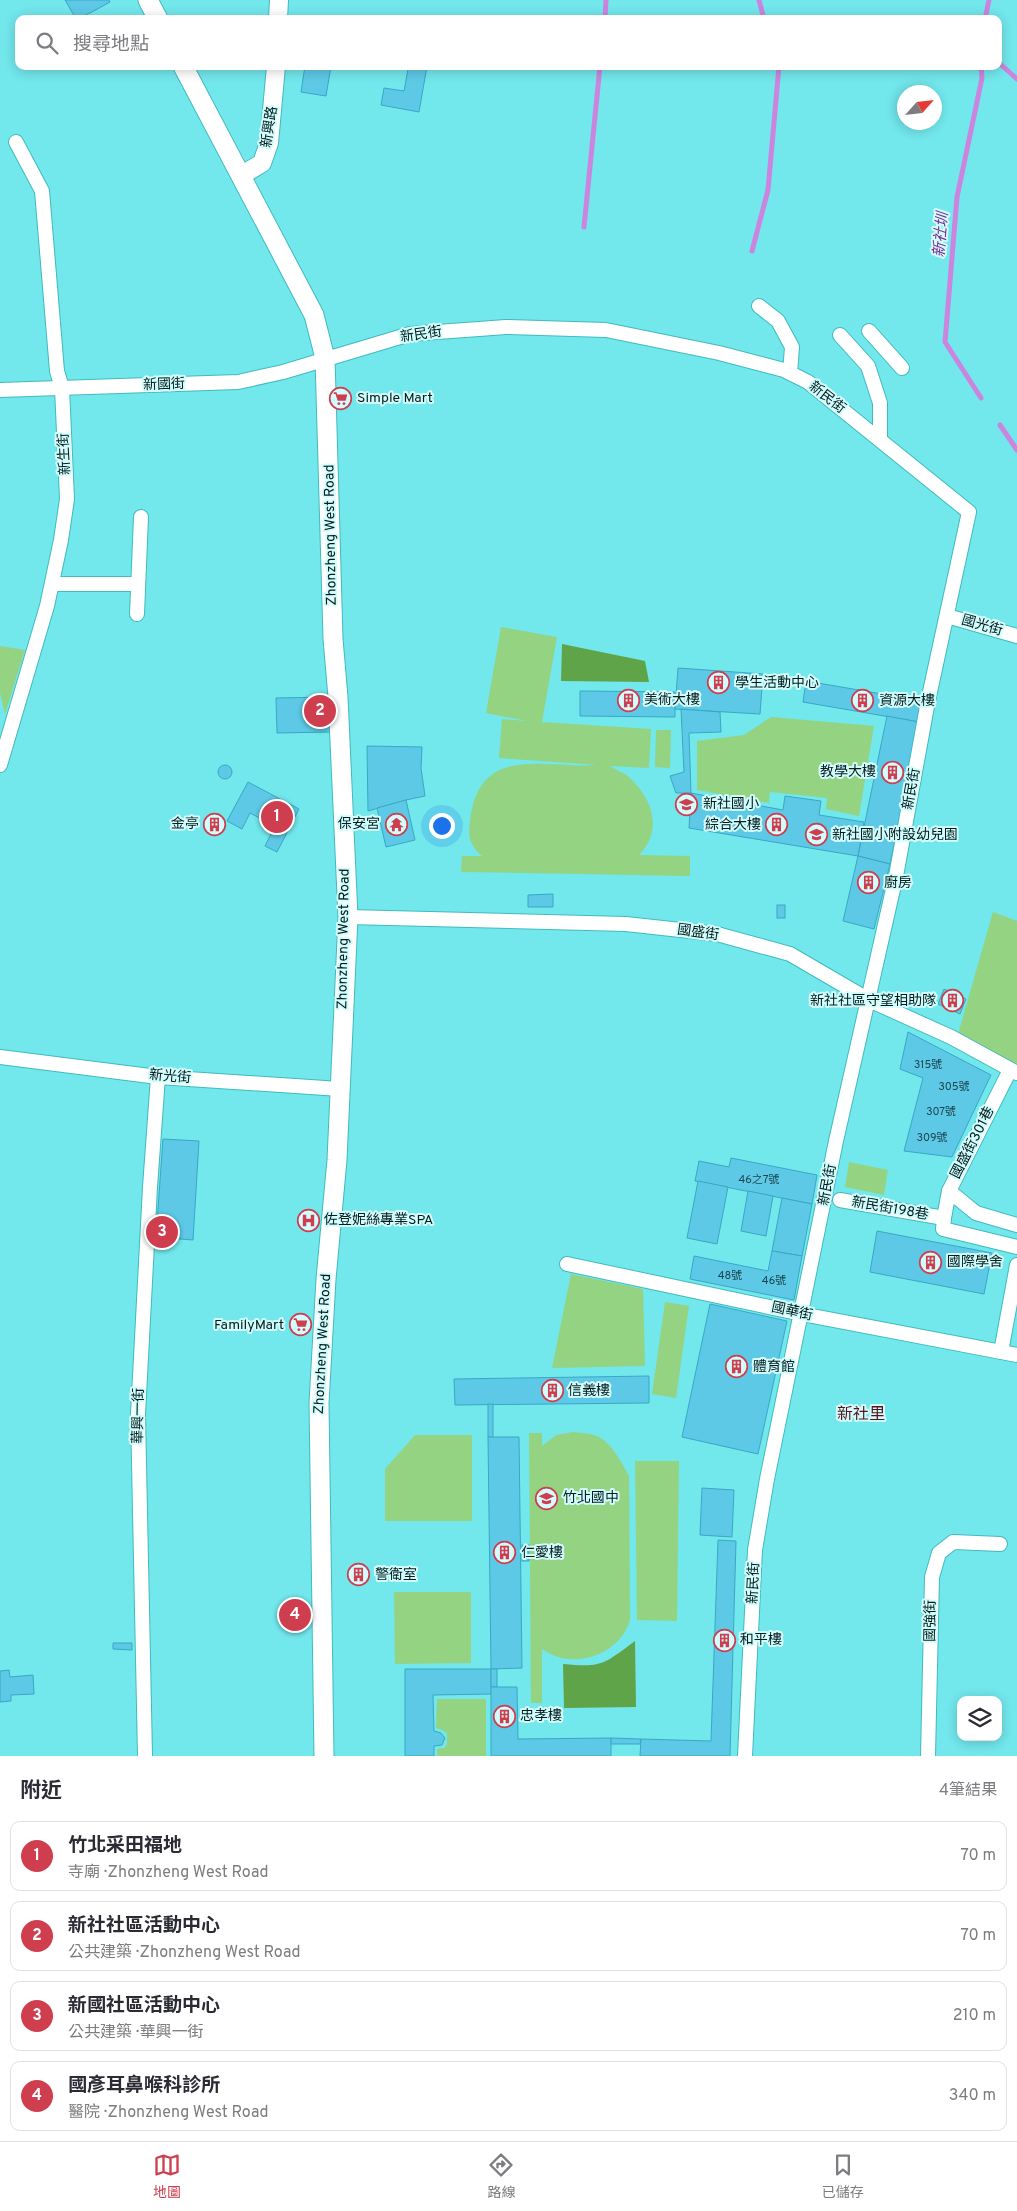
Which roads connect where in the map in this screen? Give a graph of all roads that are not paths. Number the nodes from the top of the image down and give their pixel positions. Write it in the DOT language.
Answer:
graph roads {
  1 [pos="148,0"];
  2 [pos="279,0"];
  3 [pos="156,15"];
  4 [pos="278,15"];
  5 [pos="185,70"];
  6 [pos="276,70"];
  7 [pos="16,142"];
  8 [pos="242,175"];
  9 [pos="759,306"];
  10 [pos="869,331"];
  11 [pos="840,335"];
  12 [pos="325,358"];
  13 [pos="902,368"];
  14 [pos="790,373"];
  15 [pos="62,388"];
  16 [pos="0,390"];
  17 [pos="880,439"];
  18 [pos="141,518"];
  19 [pos="52,584"];
  20 [pos="137,584"];
  21 [pos="138,614"];
  22 [pos="947,616"];
  23 [pos="1017,636"];
  24 [pos="0,764"];
  25 [pos="348,917"];
  26 [pos="869,1000"];
  27 [pos="0,1057"];
  28 [pos="1015,1074"];
  29 [pos="158,1077"];
  30 [pos="340,1088"];
  31 [pos="949,1191"];
  32 [pos="840,1200"];
  33 [pos="944,1218"];
  34 [pos="1017,1225"];
  35 [pos="1017,1247"];
  36 [pos="567,1264"];
  37 [pos="1017,1265"];
  38 [pos="802,1314"];
  39 [pos="1002,1352"];
  40 [pos="1017,1354"];
  41 [pos="1000,1544"];
  42 [pos="145,1756"];
  43 [pos="324,1756"];
  44 [pos="745,1756"];
  45 [pos="928,1756"];
  1 -- 3 [label="main road"];
  2 -- 4 [label="street"];
  5 -- 8 [label="main road, Zhonzheng West Road"];
  6 -- 8 [label="street, 新興路"];
  7 -- 15 [label="street, 新生街"];
  8 -- 12 [label="main road, Zhonzheng West Road"];
  9 -- 14 [label="street"];
  10 -- 13 [label="street"];
  11 -- 17 [label="street"];
  12 -- 14 [label="street, 新民街"];
  12 -- 15 [label="street, 新國街"];
  12 -- 25 [label="main road, Zhonzheng West Road"];
  14 -- 17 [label="street, 新民街"];
  15 -- 16 [label="street, 新國街"];
  15 -- 19 [label="street, 新生街"];
  17 -- 22 [label="street, 新民街"];
  18 -- 20 [label="street"];
  19 -- 20 [label="street"];
  19 -- 24 [label="street, 新生街"];
  20 -- 21 [label="street"];
  22 -- 23 [label="street, 國光街"];
  22 -- 26 [label="street, 新民街"];
  25 -- 26 [label="street, 國盛街"];
  25 -- 30 [label="main road, Zhonzheng West Road"];
  26 -- 28 [label="street, 國盛街"];
  26 -- 38 [label="street, 新民街"];
  27 -- 29 [label="street, 新光街"];
  28 -- 31 [label="street, 國盛街301巷"];
  29 -- 30 [label="street, 新光街"];
  29 -- 42 [label="street, 華興一街"];
  30 -- 43 [label="main road, Zhonzheng West Road"];
  31 -- 33 [label="street, 國盛街301巷"];
  31 -- 34 [label="street"];
  32 -- 33 [label="street, 新民街198巷"];
  33 -- 35 [label="street, 新民街198巷"];
  36 -- 38 [label="street, 國華街"];
  37 -- 39 [label="street"];
  38 -- 39 [label="street, 國華街"];
  38 -- 44 [label="street, 新民街"];
  39 -- 40 [label="street, 國華街"];
  41 -- 45 [label="street, 國強街"];
}
